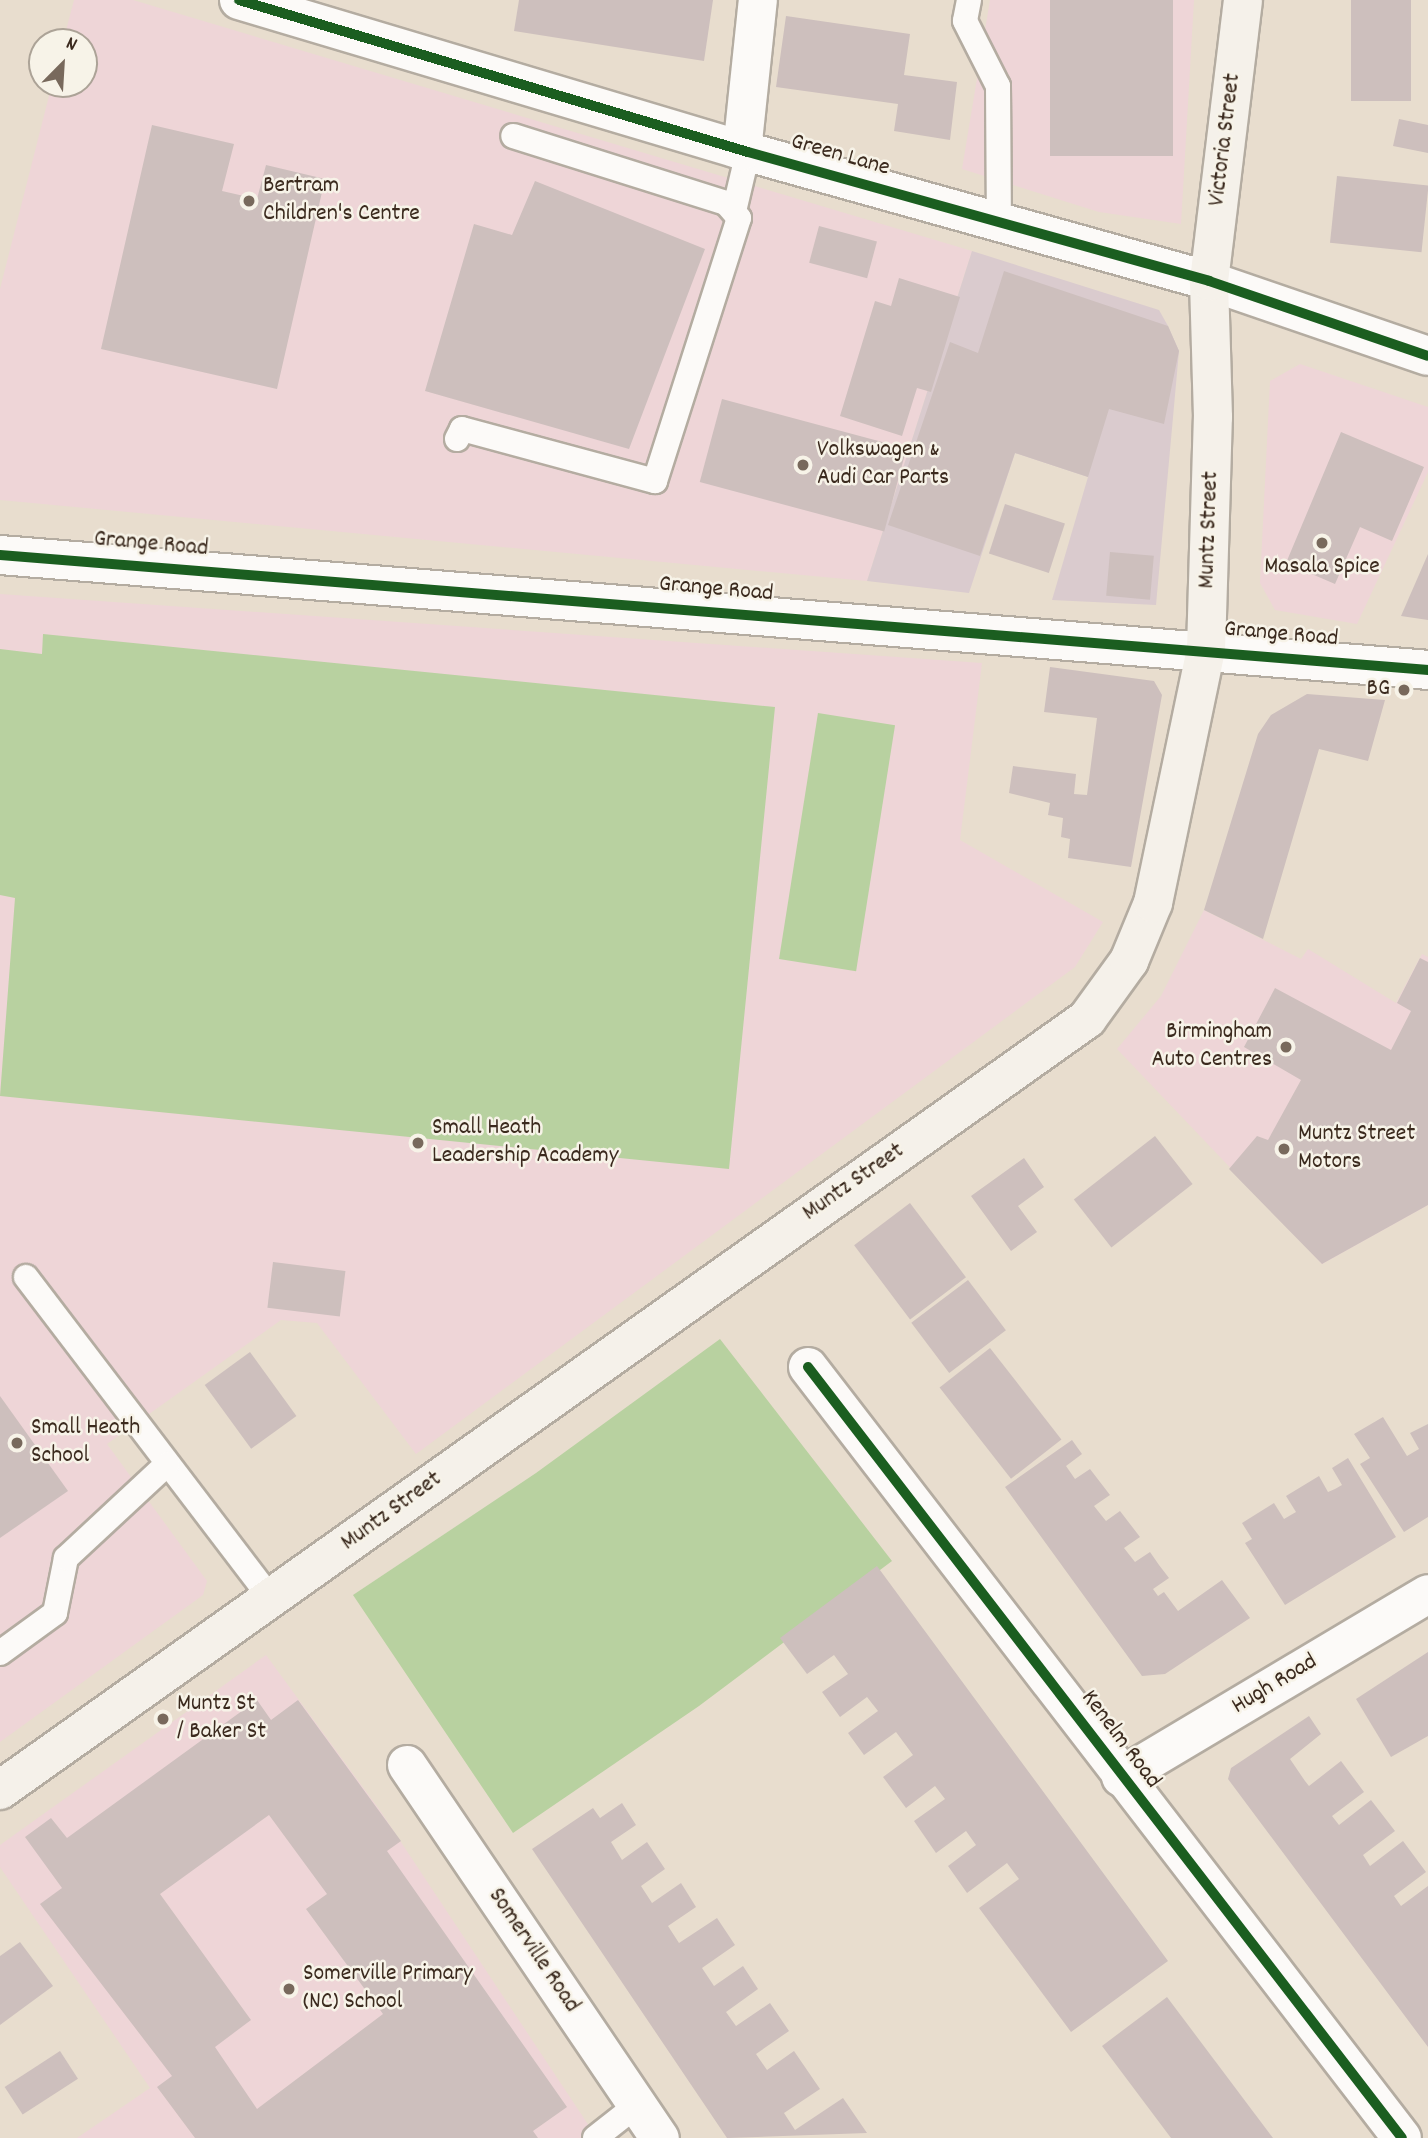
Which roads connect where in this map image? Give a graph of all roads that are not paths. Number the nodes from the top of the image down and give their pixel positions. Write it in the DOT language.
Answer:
graph roads {
  1 [pos="239,0"];
  2 [pos="758,0"];
  3 [pos="969,0"];
  4 [pos="1242,0"];
  5 [pos="513,136"];
  6 [pos="745,152"];
  7 [pos="735,207"];
  8 [pos="999,222"];
  9 [pos="1209,281"];
  10 [pos="1428,356"];
  11 [pos="457,439"];
  12 [pos="0,555"];
  13 [pos="1206,650"];
  14 [pos="1428,670"];
  15 [pos="26,1277"];
  16 [pos="808,1367"];
  17 [pos="167,1464"];
  18 [pos="1428,1594"];
  19 [pos="271,1599"];
  20 [pos="0,1653"];
  21 [pos="407,1765"];
  22 [pos="1121,1777"];
  23 [pos="0,1790"];
  24 [pos="637,2105"];
  25 [pos="595,2138"];
  26 [pos="660,2138"];
  27 [pos="1402,2138"];
  1 -- 6 [label="street, Green Lane"];
  2 -- 6 [label="street"];
  3 -- 8 [label="lane"];
  4 -- 9 [label="main road, Victoria Street"];
  5 -- 7 [label="lane"];
  6 -- 7 [label="lane"];
  6 -- 8 [label="street, Green Lane"];
  7 -- 11 [label="lane"];
  8 -- 9 [label="street, Green Lane"];
  9 -- 10 [label="street, Green Lane"];
  9 -- 13 [label="main road, Muntz Street"];
  12 -- 13 [label="street, Grange Road"];
  13 -- 14 [label="street, Grange Road"];
  13 -- 19 [label="main road, Muntz Street"];
  15 -- 17 [label="lane"];
  16 -- 22 [label="street, Kenelm Road"];
  17 -- 19 [label="lane"];
  17 -- 20 [label="lane"];
  18 -- 22 [label="street, Hugh Road"];
  19 -- 23 [label="main road, Muntz Street"];
  21 -- 24 [label="street, Somerville Road"];
  22 -- 27 [label="street, Kenelm Road"];
  24 -- 25 [label="lane"];
  24 -- 26 [label="street, Somerville Road"];
}
